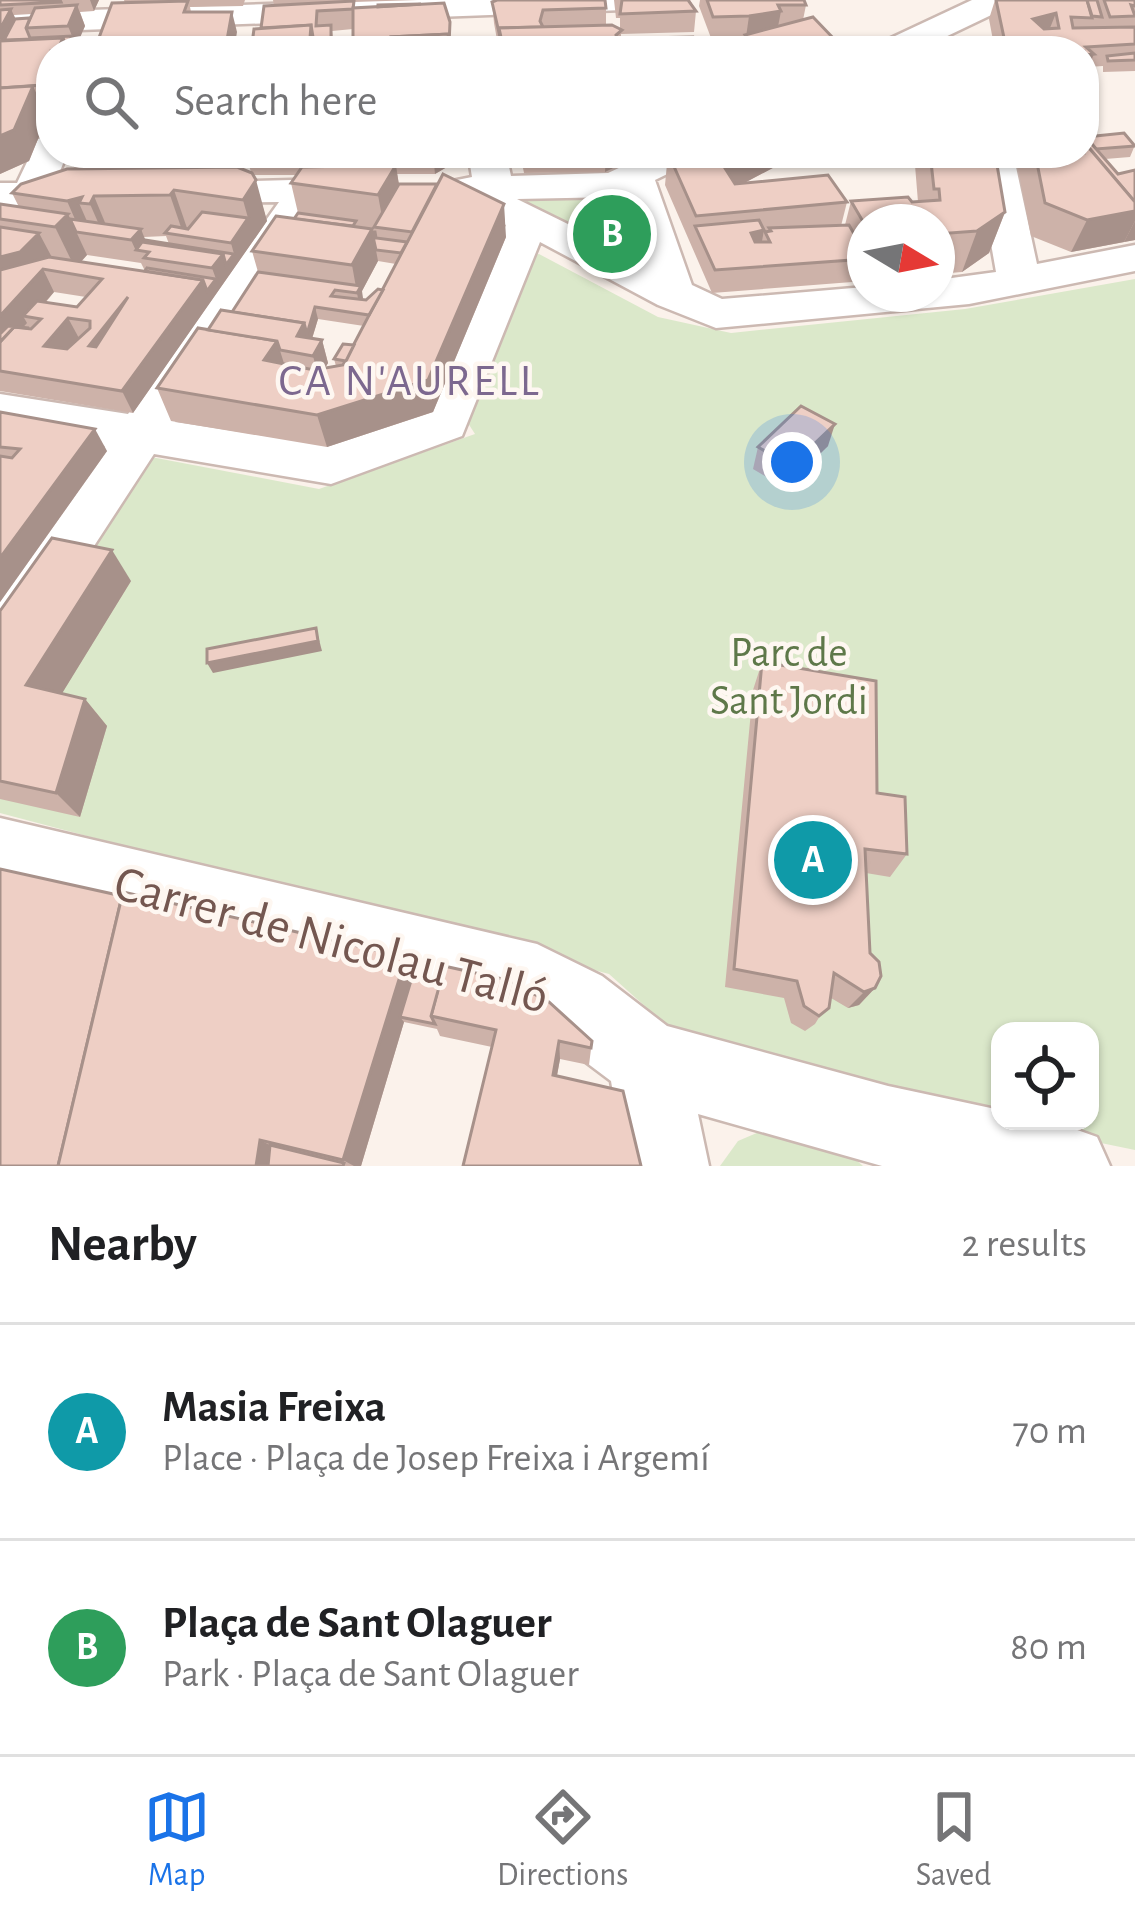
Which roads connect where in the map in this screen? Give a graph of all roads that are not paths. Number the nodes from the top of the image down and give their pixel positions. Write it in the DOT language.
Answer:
graph roads {
  1 [pos="651,0"];
  2 [pos="997,0"];
  3 [pos="257,6"];
  4 [pos="964,8"];
  5 [pos="108,9"];
  6 [pos="468,15"];
  7 [pos="0,23"];
  8 [pos="252,36"];
  9 [pos="916,36"];
  10 [pos="36,168"];
  11 [pos="650,168"];
  12 [pos="997,168"];
  13 [pos="489,171"];
  14 [pos="231,172"];
  15 [pos="634,176"];
  16 [pos="307,191"];
  17 [pos="16,195"];
  18 [pos="526,223"];
  19 [pos="0,248"];
  20 [pos="1135,258"];
  21 [pos="1019,279"];
  22 [pos="674,295"];
  23 [pos="0,411"];
  24 [pos="143,433"];
  25 [pos="0,640"];
  26 [pos="0,852"];
  27 [pos="647,1060"];
  28 [pos="888,1147"];
  29 [pos="667,1166"];
  30 [pos="1068,1166"];
  1 -- 6 [label="street"];
  2 -- 4 [label="street"];
  3 -- 5 [label="street"];
  3 -- 6 [label="street"];
  3 -- 8 [label="street"];
  4 -- 9 [label="street"];
  5 -- 7 [label="street"];
  10 -- 17 [label="street"];
  11 -- 15 [label="street"];
  12 -- 21 [label="street"];
  13 -- 15 [label="street"];
  13 -- 16 [label="street"];
  13 -- 18 [label="street"];
  14 -- 16 [label="street"];
  14 -- 17 [label="street"];
  15 -- 22 [label="street"];
  16 -- 24 [label="street"];
  17 -- 19 [label="street"];
  18 -- 22 [label="street"];
  18 -- 24 [label="street"];
  20 -- 21 [label="street"];
  21 -- 22 [label="street"];
  23 -- 24 [label="street"];
  24 -- 25 [label="street"];
  26 -- 27 [label="street, Carrer de Nicolau Talló"];
  27 -- 28 [label="street"];
  27 -- 29 [label="street"];
  28 -- 30 [label="street"];
}
